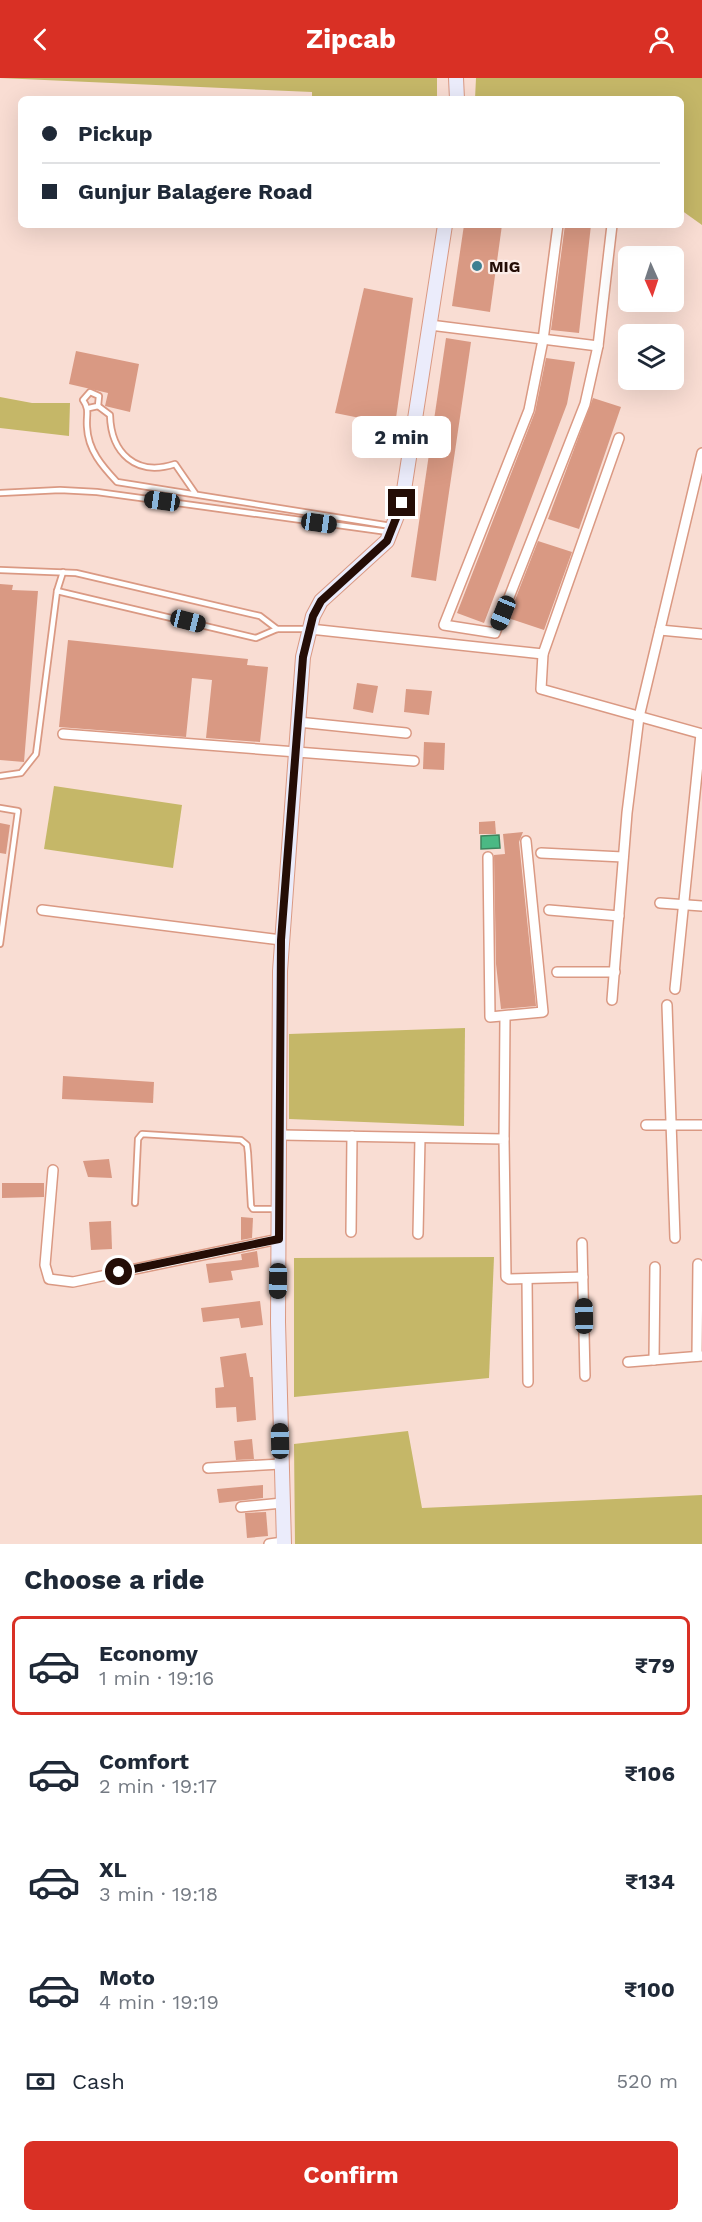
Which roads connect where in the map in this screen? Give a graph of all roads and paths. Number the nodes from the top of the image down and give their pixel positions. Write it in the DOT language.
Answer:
graph roads {
  1 [pos="456,78"];
  2 [pos="457,96"];
  3 [pos="445,228"];
  4 [pos="558,228"];
  5 [pos="612,228"];
  6 [pos="430,325"];
  7 [pos="543,340"];
  8 [pos="598,346"];
  9 [pos="98,406"];
  10 [pos="89,408"];
  11 [pos="620,438"];
  12 [pos="702,453"];
  13 [pos="0,493"];
  14 [pos="196,494"];
  15 [pos="392,529"];
  16 [pos="0,570"];
  17 [pos="63,572"];
  18 [pos="57,591"];
  19 [pos="310,628"];
  20 [pos="277,629"];
  21 [pos="660,630"];
  22 [pos="702,634"];
  23 [pos="543,654"];
  24 [pos="639,717"];
  25 [pos="298,722"];
  26 [pos="406,733"];
  27 [pos="63,734"];
  28 [pos="701,734"];
  29 [pos="296,751"];
  30 [pos="414,760"];
  31 [pos="0,776"];
  32 [pos="0,808"];
  33 [pos="526,841"];
  34 [pos="541,853"];
  35 [pos="488,857"];
  36 [pos="623,857"];
  37 [pos="660,903"];
  38 [pos="683,904"];
  39 [pos="702,906"];
  40 [pos="42,910"];
  41 [pos="549,910"];
  42 [pos="619,916"];
  43 [pos="281,940"];
  44 [pos="0,944"];
  45 [pos="557,972"];
  46 [pos="615,972"];
  47 [pos="675,989"];
  48 [pos="612,1000"];
  49 [pos="667,1005"];
  50 [pos="505,1017"];
  51 [pos="646,1125"];
  52 [pos="671,1125"];
  53 [pos="702,1125"];
  54 [pos="281,1135"];
  55 [pos="352,1136"];
  56 [pos="420,1138"];
  57 [pos="504,1139"];
  58 [pos="53,1170"];
  59 [pos="135,1203"];
  60 [pos="280,1209"];
  61 [pos="351,1232"];
  62 [pos="418,1234"];
  63 [pos="675,1238"];
  64 [pos="279,1239"];
  65 [pos="582,1243"];
  66 [pos="698,1264"];
  67 [pos="655,1267"];
  68 [pos="583,1276"];
  69 [pos="526,1279"];
  70 [pos="700,1356"];
  71 [pos="654,1360"];
  72 [pos="628,1362"];
  73 [pos="585,1376"];
  74 [pos="528,1382"];
  75 [pos="281,1464"];
  76 [pos="208,1468"];
  77 [pos="282,1503"];
  78 [pos="241,1507"];
  79 [pos="279,1543"];
  1 -- 2 [label="street"];
  3 -- 6 [label="street"];
  4 -- 7 [label="street"];
  5 -- 8 [label="street"];
  6 -- 7 [label="street"];
  6 -- 15 [label="street"];
  7 -- 8 [label="street"];
  7 -- 8 [label="street"];
  9 -- 10 [label="lane"];
  9 -- 10 [label="lane"];
  9 -- 14 [label="lane"];
  10 -- 14 [label="lane"];
  11 -- 23 [label="street"];
  12 -- 21 [label="street"];
  13 -- 15 [label="lane"];
  14 -- 15 [label="lane"];
  15 -- 19 [label="street"];
  16 -- 17 [label="lane"];
  17 -- 18 [label="lane"];
  17 -- 20 [label="lane"];
  18 -- 20 [label="lane"];
  18 -- 31 [label="lane"];
  19 -- 20 [label="lane"];
  19 -- 23 [label="street"];
  19 -- 25 [label="street"];
  21 -- 22 [label="street"];
  21 -- 24 [label="street"];
  23 -- 24 [label="street"];
  24 -- 28 [label="street"];
  24 -- 36 [label="street"];
  25 -- 26 [label="street"];
  25 -- 29 [label="street"];
  27 -- 29 [label="street"];
  28 -- 38 [label="street"];
  29 -- 30 [label="street"];
  29 -- 43 [label="street"];
  32 -- 44 [label="lane"];
  33 -- 50 [label="street"];
  34 -- 36 [label="street"];
  35 -- 50 [label="street"];
  36 -- 42 [label="street"];
  37 -- 38 [label="street"];
  38 -- 39 [label="street"];
  38 -- 47 [label="street"];
  40 -- 43 [label="street"];
  41 -- 42 [label="street"];
  42 -- 46 [label="street"];
  43 -- 54 [label="street"];
  45 -- 46 [label="street"];
  46 -- 48 [label="street"];
  49 -- 52 [label="street"];
  50 -- 57 [label="street"];
  51 -- 52 [label="street"];
  52 -- 53 [label="street"];
  52 -- 63 [label="street"];
  54 -- 55 [label="street"];
  54 -- 60 [label="street"];
  55 -- 56 [label="street"];
  55 -- 61 [label="street"];
  56 -- 57 [label="street"];
  56 -- 62 [label="street"];
  57 -- 69 [label="street"];
  58 -- 64 [label="street"];
  59 -- 60 [label="lane"];
  60 -- 64 [label="street"];
  64 -- 75 [label="street"];
  65 -- 68 [label="street"];
  66 -- 70 [label="street"];
  67 -- 71 [label="street"];
  68 -- 69 [label="street"];
  68 -- 73 [label="street"];
  69 -- 74 [label="street"];
  70 -- 71 [label="street"];
  71 -- 72 [label="street"];
  75 -- 76 [label="street"];
  75 -- 77 [label="street"];
  77 -- 78 [label="street"];
  77 -- 79 [label="street"];
}
